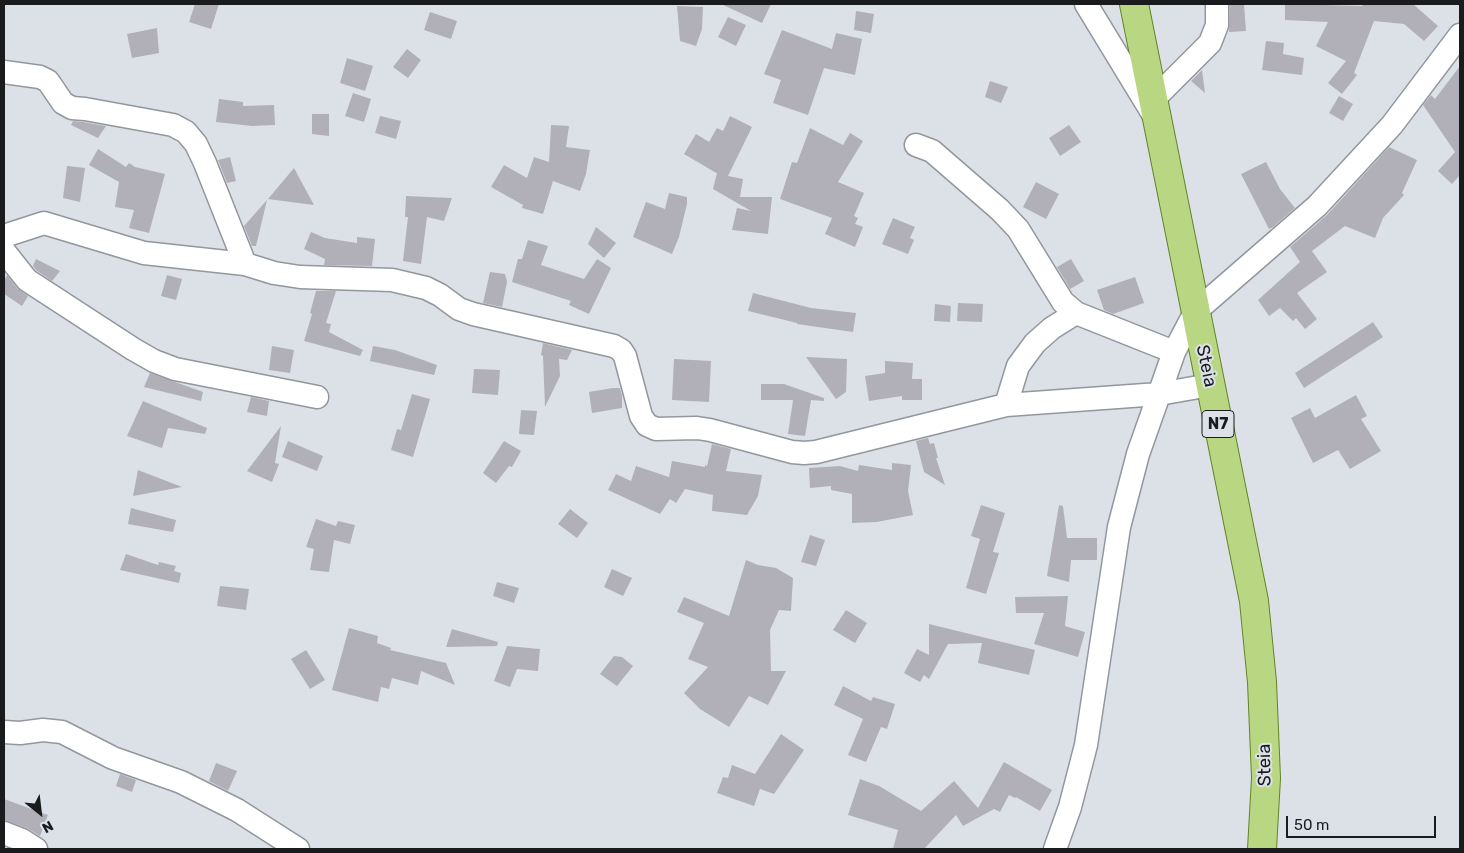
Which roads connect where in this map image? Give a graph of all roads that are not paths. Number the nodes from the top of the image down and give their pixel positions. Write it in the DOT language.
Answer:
graph roads {
  1 [pos="1086,4"];
  2 [pos="1134,4"];
  3 [pos="1217,4"];
  4 [pos="1460,35"];
  5 [pos="4,72"];
  6 [pos="1155,111"];
  7 [pos="916,145"];
  8 [pos="4,236"];
  9 [pos="4,251"];
  10 [pos="245,264"];
  11 [pos="1195,312"];
  12 [pos="1076,313"];
  13 [pos="1174,352"];
  14 [pos="1210,385"];
  15 [pos="1159,394"];
  16 [pos="317,396"];
  17 [pos="1006,405"];
  18 [pos="4,732"];
  19 [pos="4,833"];
  20 [pos="36,849"];
  21 [pos="298,849"];
  22 [pos="1055,849"];
  23 [pos="1262,849"];
  1 -- 6 [label="street"];
  2 -- 6 [label="main road, Steia / N7"];
  3 -- 6 [label="street"];
  4 -- 11 [label="street"];
  5 -- 10 [label="street"];
  6 -- 11 [label="main road, Steia / N7"];
  7 -- 12 [label="street"];
  8 -- 10 [label="street"];
  9 -- 16 [label="street"];
  10 -- 17 [label="street"];
  11 -- 13 [label="street"];
  11 -- 14 [label="main road, Steia / N7"];
  12 -- 13 [label="street"];
  12 -- 17 [label="street"];
  13 -- 15 [label="street"];
  14 -- 15 [label="street"];
  14 -- 23 [label="main road, Steia / N7"];
  15 -- 17 [label="street"];
  15 -- 22 [label="street"];
  18 -- 21 [label="street"];
  19 -- 20 [label="street"];
}
